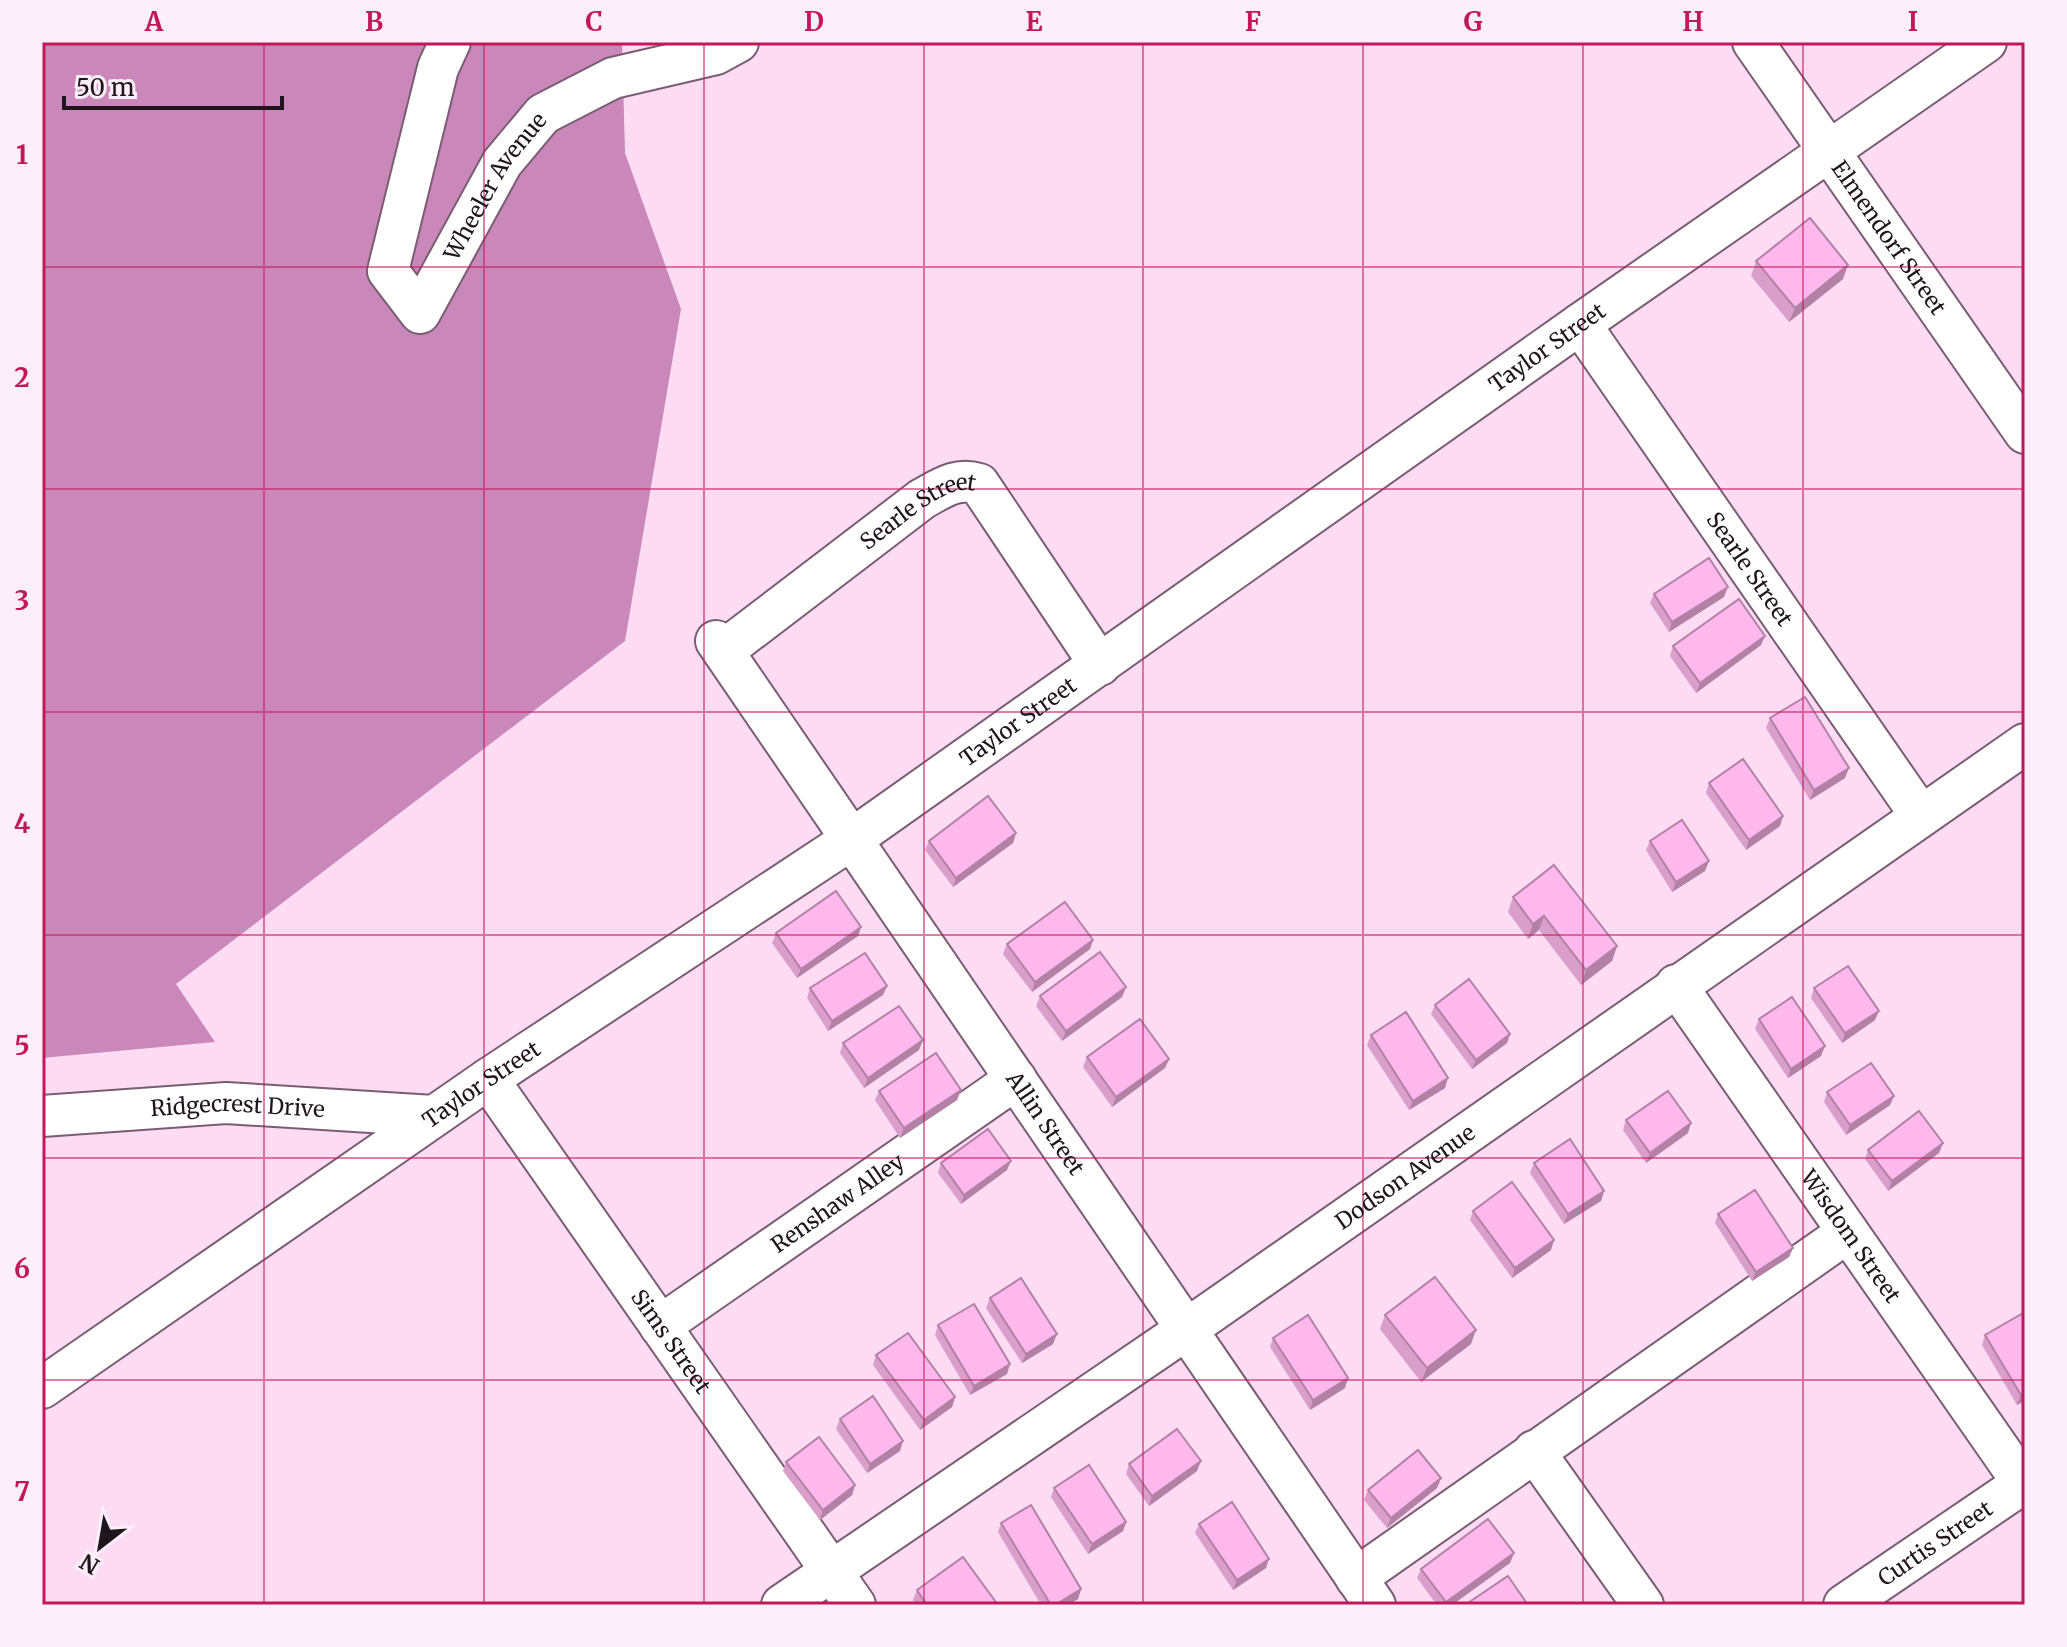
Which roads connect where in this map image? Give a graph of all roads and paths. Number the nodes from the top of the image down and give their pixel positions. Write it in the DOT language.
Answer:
graph roads {
  1 [pos="450,42"];
  2 [pos="738,42"];
  3 [pos="1753,42"];
  4 [pos="1986,42"];
  5 [pos="1828,150"];
  6 [pos="1580,324"];
  7 [pos="2012,386"];
  8 [pos="2025,433"];
  9 [pos="720,646"];
  10 [pos="1100,665"];
  11 [pos="2025,744"];
  12 [pos="1921,816"];
  13 [pos="852,839"];
  14 [pos="1676,985"];
  15 [pos="488,1079"];
  16 [pos="1016,1079"];
  17 [pos="42,1116"];
  18 [pos="434,1116"];
  19 [pos="1848,1232"];
  20 [pos="660,1326"];
  21 [pos="1187,1329"];
  22 [pos="42,1388"];
  23 [pos="1534,1451"];
  24 [pos="2024,1484"];
  25 [pos="831,1571"];
  26 [pos="1366,1591"];
  27 [pos="782,1605"];
  28 [pos="855,1605"];
  29 [pos="1643,1605"];
  30 [pos="1844,1605"];
  1 -- 2 [label="street, Wheeler Avenue"];
  3 -- 5 [label="street, Elmendorf Street"];
  4 -- 5 [label="street, Taylor Street"];
  5 -- 6 [label="street, Taylor Street"];
  5 -- 7 [label="street, Elmendorf Street"];
  6 -- 10 [label="street, Taylor Street"];
  6 -- 12 [label="street, Searle Street"];
  7 -- 8 [label="street, Elmendorf Street"];
  9 -- 10 [label="street, Searle Street"];
  9 -- 13 [label="street, Allin Street"];
  10 -- 13 [label="street, Taylor Street"];
  11 -- 12 [label="street, Dodson Avenue"];
  12 -- 14 [label="street, Dodson Avenue"];
  13 -- 15 [label="street, Taylor Street"];
  13 -- 16 [label="street, Allin Street"];
  14 -- 19 [label="street, Wisdom Street"];
  14 -- 21 [label="street, Dodson Avenue"];
  15 -- 18 [label="street, Taylor Street"];
  15 -- 20 [label="street, Sims Street"];
  16 -- 20 [label="street, Renshaw Alley"];
  16 -- 21 [label="street, Allin Street"];
  17 -- 18 [label="street, Ridgecrest Drive"];
  18 -- 22 [label="street, Taylor Street"];
  19 -- 23 [label="street"];
  19 -- 24 [label="street, Wisdom Street"];
  20 -- 25 [label="street, Sims Street"];
  21 -- 25 [label="street, Dodson Avenue"];
  21 -- 26 [label="street, Allin Street"];
  23 -- 26 [label="street"];
  23 -- 29 [label="street"];
  24 -- 30 [label="street, Curtis Street"];
  25 -- 27 [label="street, Dodson Avenue"];
  25 -- 28 [label="street, Sims Street"];
}
